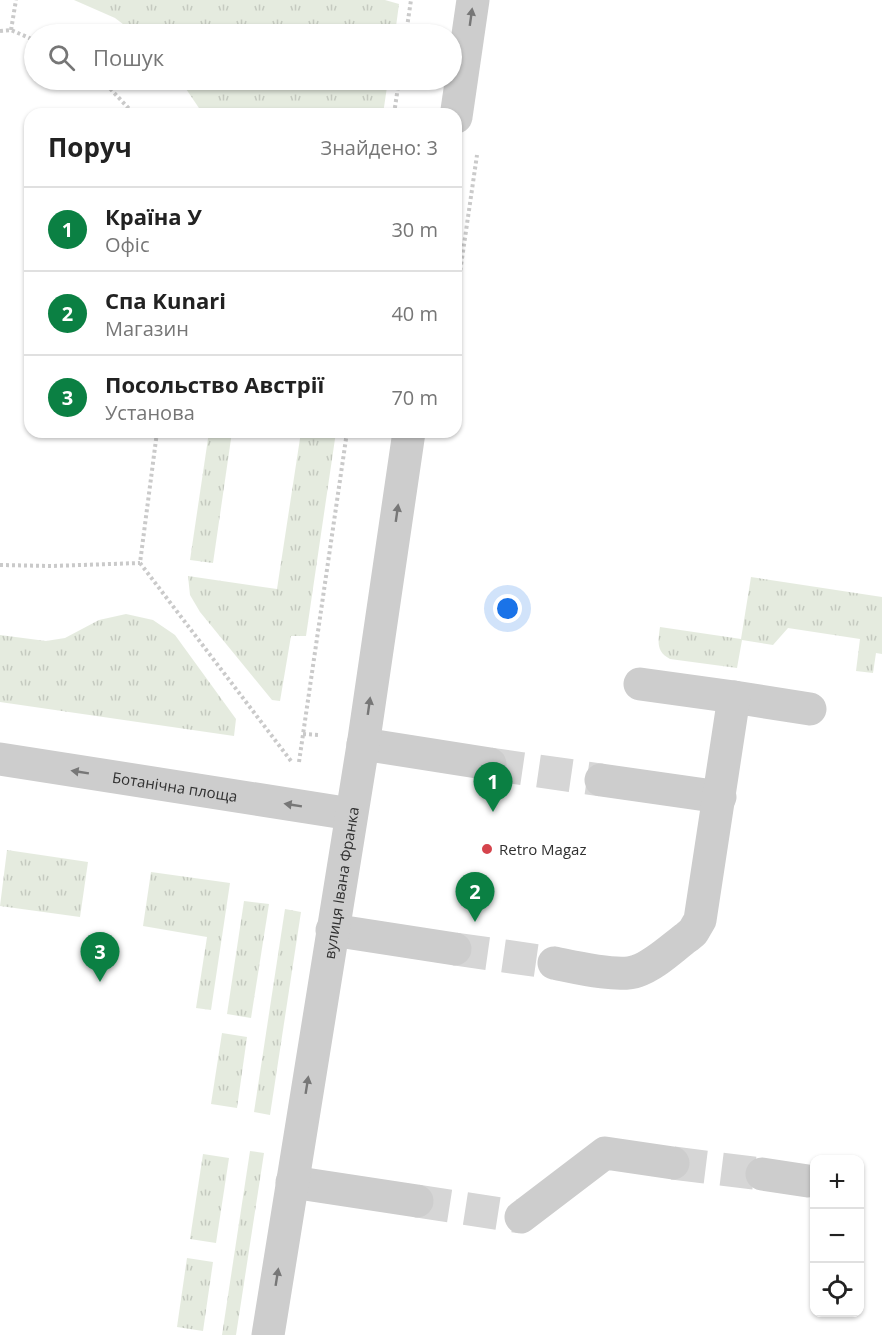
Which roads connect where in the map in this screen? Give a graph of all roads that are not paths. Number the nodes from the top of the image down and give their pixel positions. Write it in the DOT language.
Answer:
graph roads {
  1 [pos="473,0"];
  2 [pos="462,76"];
  3 [pos="460,90"];
  4 [pos="457,108"];
  5 [pos="408,438"];
  6 [pos="640,684"];
  7 [pos="734,697"];
  8 [pos="810,708"];
  9 [pos="363,744"];
  10 [pos="0,759"];
  11 [pos="490,764"];
  12 [pos="601,780"];
  13 [pos="720,796"];
  14 [pos="351,814"];
  15 [pos="332,930"];
  16 [pos="455,949"];
  17 [pos="554,963"];
  18 [pos="673,1163"];
  19 [pos="762,1174"];
  20 [pos="808,1181"];
  21 [pos="292,1182"];
  22 [pos="417,1201"];
  23 [pos="521,1217"];
  24 [pos="268,1335"];
  2 -- 1 [label="street, one-way"];
  4 -- 3 [label="street, one-way"];
  9 -- 5 [label="street, вулиця Івана Франка, one-way"];
  6 -- 7 [label="street"];
  7 -- 8 [label="street"];
  7 -- 13 [label="street"];
  9 -- 11 [label="street"];
  9 -- 14 [label="street, вулиця Івана Франка"];
  14 -- 10 [label="street, Ботанічна площа, one-way"];
  12 -- 13 [label="street"];
  13 -- 17 [label="street"];
  14 -- 15 [label="street, вулиця Івана Франка"];
  15 -- 16 [label="street"];
  21 -- 15 [label="street, вулиця Івана Франка, one-way"];
  18 -- 23 [label="street"];
  19 -- 20 [label="street"];
  21 -- 22 [label="street"];
  24 -- 21 [label="street, вулиця Івана Франка, one-way"];
}
